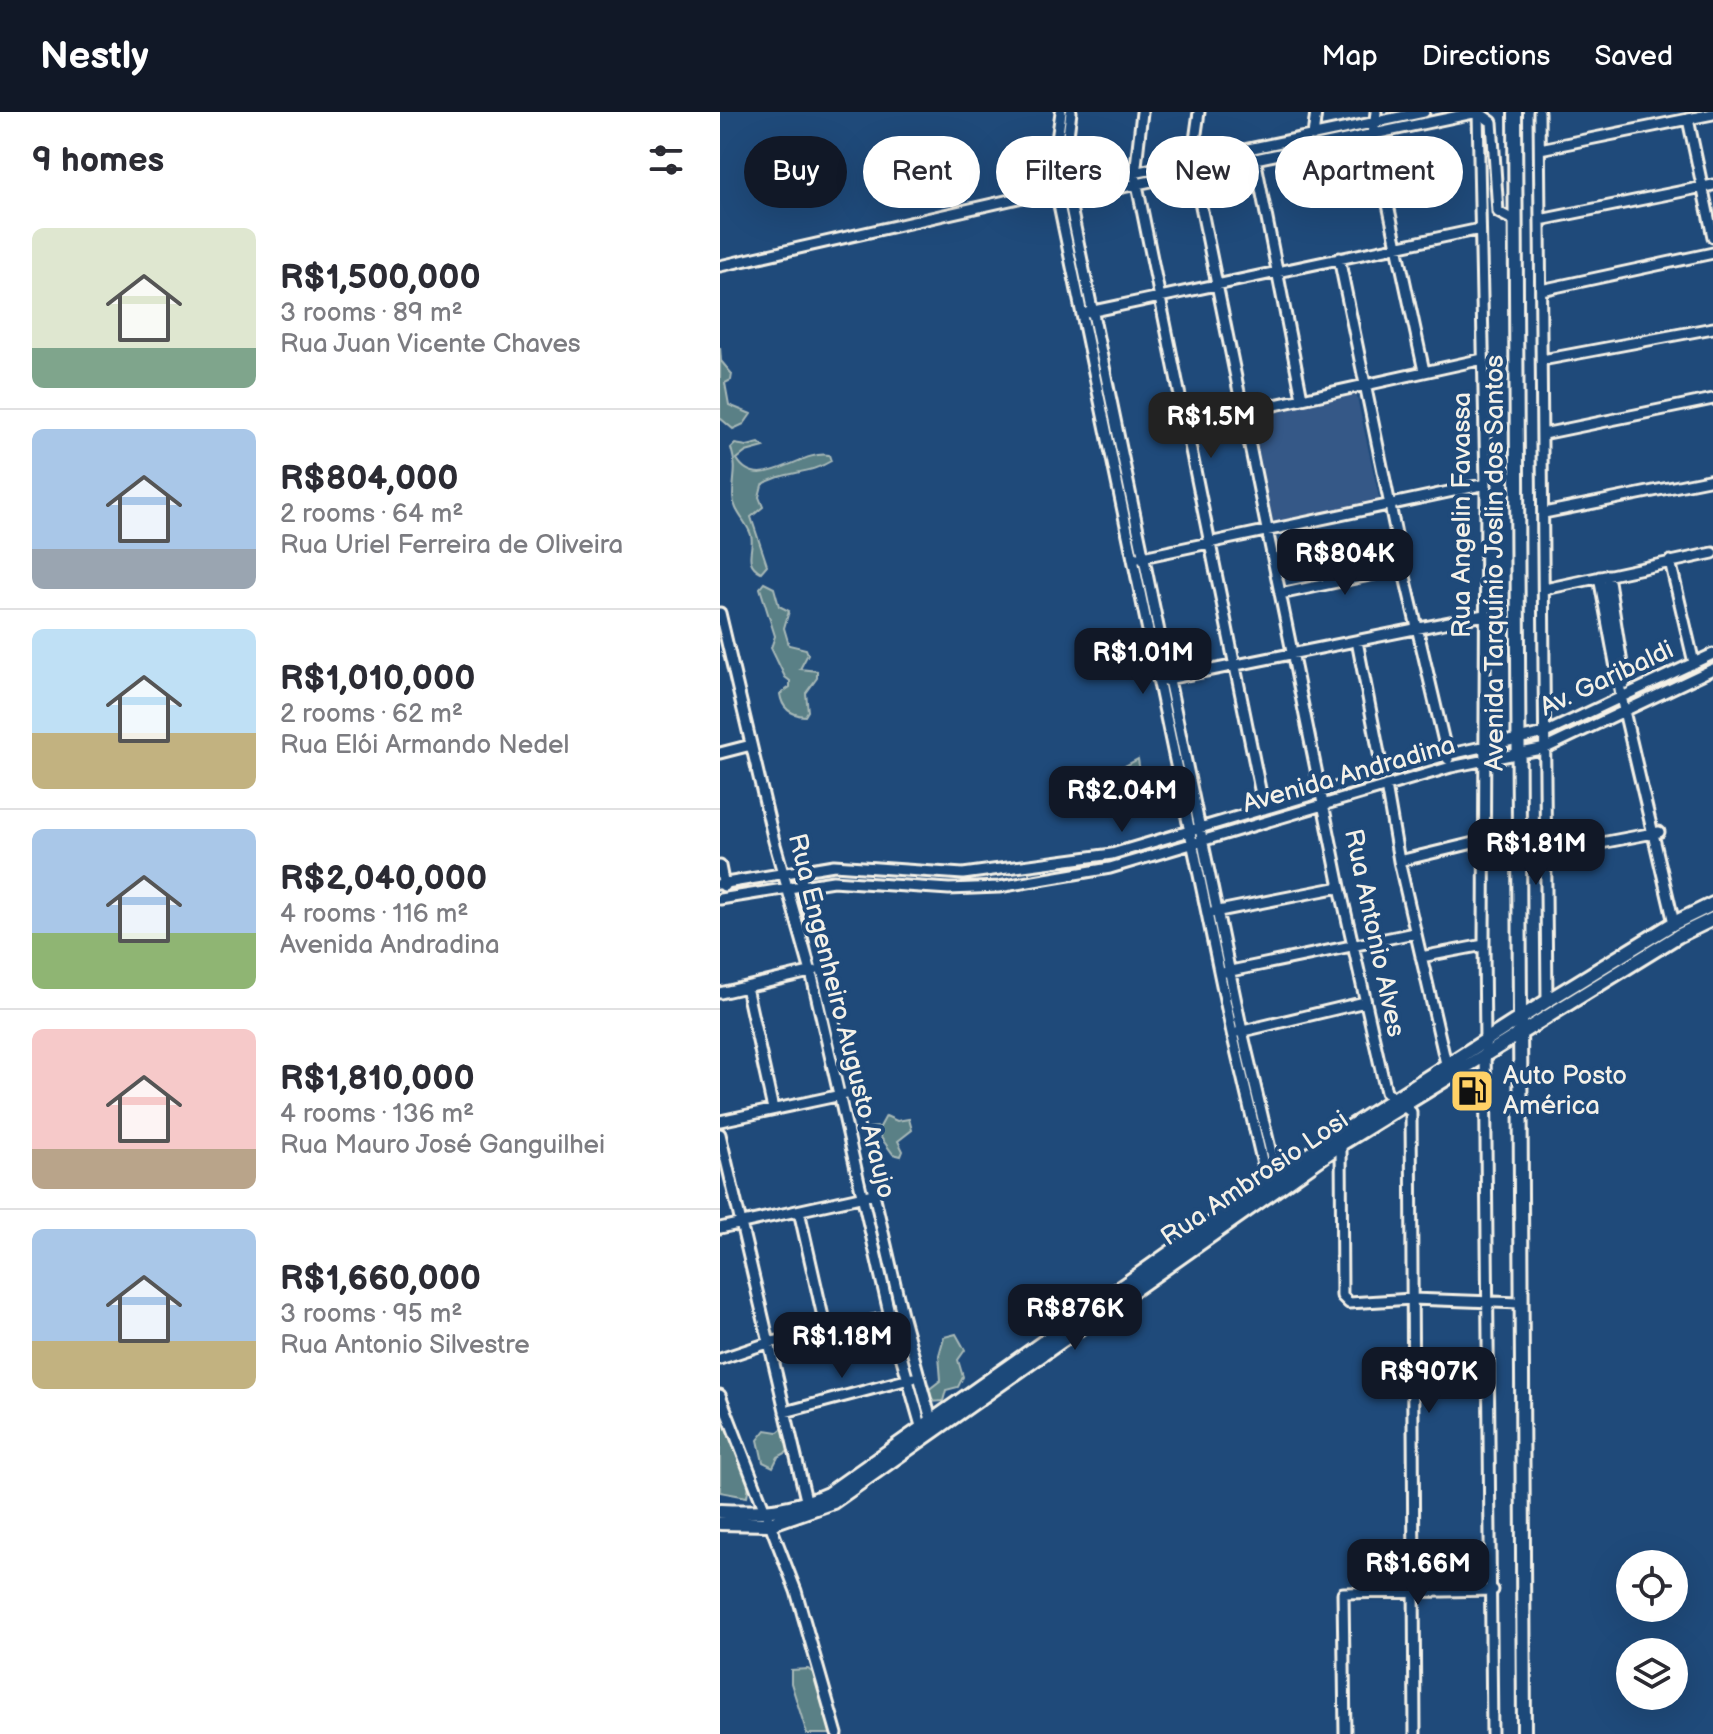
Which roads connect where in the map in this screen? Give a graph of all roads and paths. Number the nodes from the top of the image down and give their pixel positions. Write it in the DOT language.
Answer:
graph roads {
  1 [pos="1061,112"];
  2 [pos="1071,112"];
  3 [pos="1142,112"];
  4 [pos="1199,112"];
  5 [pos="1316,112"];
  6 [pos="1424,112"];
  7 [pos="1478,112"];
  8 [pos="1515,112"];
  9 [pos="1539,112"];
  10 [pos="1713,114"];
  11 [pos="1375,117"];
  12 [pos="1688,119"];
  13 [pos="1373,135"];
  14 [pos="1058,136"];
  15 [pos="1067,136"];
  16 [pos="1196,136"];
  17 [pos="1313,136"];
  18 [pos="1540,149"];
  19 [pos="1259,159"];
  20 [pos="1146,172"];
  21 [pos="1135,175"];
  22 [pos="1130,176"];
  23 [pos="1259,179"];
  24 [pos="1146,184"];
  25 [pos="1138,186"];
  26 [pos="1708,186"];
  27 [pos="1130,187"];
  28 [pos="996,203"];
  29 [pos="1066,208"];
  30 [pos="1201,208"];
  31 [pos="1540,220"];
  32 [pos="1515,221"];
  33 [pos="1480,229"];
  34 [pos="1713,237"];
  35 [pos="1397,246"];
  36 [pos="1713,253"];
  37 [pos="1339,258"];
  38 [pos="720,266"];
  39 [pos="1278,271"];
  40 [pos="1218,286"];
  41 [pos="1541,290"];
  42 [pos="1161,299"];
  43 [pos="1087,312"];
  44 [pos="1713,328"];
  45 [pos="1483,359"];
  46 [pos="1542,360"];
  47 [pos="1424,371"];
  48 [pos="1364,384"];
  49 [pos="1302,398"];
  50 [pos="1713,399"];
  51 [pos="1243,412"];
  52 [pos="1543,434"];
  53 [pos="1713,479"];
  54 [pos="1486,484"];
  55 [pos="1390,504"];
  56 [pos="1544,513"];
  57 [pos="1267,530"];
  58 [pos="1210,542"];
  59 [pos="1713,553"];
  60 [pos="1138,558"];
  61 [pos="1670,561"];
  62 [pos="1403,568"];
  63 [pos="1603,576"];
  64 [pos="1545,589"];
  65 [pos="1280,594"];
  66 [pos="720,613"];
  67 [pos="1484,615"];
  68 [pos="1416,629"];
  69 [pos="722,634"];
  70 [pos="1357,641"];
  71 [pos="1293,654"];
  72 [pos="1713,654"];
  73 [pos="1694,663"];
  74 [pos="1235,665"];
  75 [pos="1713,669"];
  76 [pos="1162,680"];
  77 [pos="1624,696"];
  78 [pos="1627,710"];
  79 [pos="1545,733"];
  80 [pos="751,745"];
  81 [pos="1484,746"];
  82 [pos="1518,746"];
  83 [pos="1546,748"];
  84 [pos="720,753"];
  85 [pos="1446,755"];
  86 [pos="1485,760"];
  87 [pos="1451,767"];
  88 [pos="1383,774"];
  89 [pos="1386,786"];
  90 [pos="1322,793"];
  91 [pos="1324,804"];
  92 [pos="1264,809"];
  93 [pos="1195,830"];
  94 [pos="1656,833"];
  95 [pos="1486,840"];
  96 [pos="1197,842"];
  97 [pos="1548,853"];
  98 [pos="1399,861"];
  99 [pos="720,866"];
  100 [pos="799,871"];
  101 [pos="785,873"];
  102 [pos="722,884"];
  103 [pos="803,886"];
  104 [pos="1340,887"];
  105 [pos="789,888"];
  106 [pos="723,898"];
  107 [pos="1713,904"];
  108 [pos="1212,912"];
  109 [pos="1713,919"];
  110 [pos="1677,921"];
  111 [pos="1414,933"];
  112 [pos="1353,944"];
  113 [pos="1484,945"];
  114 [pos="1421,957"];
  115 [pos="816,971"];
  116 [pos="1224,972"];
  117 [pos="746,987"];
  118 [pos="720,993"];
  119 [pos="1547,1001"];
  120 [pos="1365,1002"];
  121 [pos="1518,1021"];
  122 [pos="1237,1032"];
  123 [pos="1518,1035"];
  124 [pos="1486,1048"];
  125 [pos="1449,1073"];
  126 [pos="852,1093"];
  127 [pos="840,1096"];
  128 [pos="1394,1101"];
  129 [pos="1407,1106"];
  130 [pos="773,1109"];
  131 [pos="720,1121"];
  132 [pos="720,1134"];
  133 [pos="1341,1144"];
  134 [pos="1273,1185"];
  135 [pos="876,1193"];
  136 [pos="863,1196"];
  137 [pos="799,1211"];
  138 [pos="740,1223"];
  139 [pos="720,1228"];
  140 [pos="1412,1299"];
  141 [pos="1520,1303"];
  142 [pos="1489,1305"];
  143 [pos="902,1314"];
  144 [pos="890,1317"];
  145 [pos="826,1330"];
  146 [pos="768,1343"];
  147 [pos="720,1359"];
  148 [pos="918,1377"];
  149 [pos="907,1379"];
  150 [pos="720,1395"];
  151 [pos="785,1412"];
  152 [pos="927,1429"];
  153 [pos="807,1504"];
  154 [pos="720,1511"];
  155 [pos="768,1519"];
  156 [pos="720,1523"];
  157 [pos="1413,1590"];
  158 [pos="1493,1590"];
  159 [pos="837,1734"];
  160 [pos="1345,1734"];
  161 [pos="1415,1734"];
  162 [pos="1492,1734"];
  163 [pos="1524,1734"];
  1 -- 14 [label="street"];
  2 -- 15 [label="street"];
  3 -- 21 [label="street"];
  4 -- 16 [label="street, Rua Antonio Alves"];
  5 -- 17 [label="street"];
  6 -- 11 [label="street"];
  7 -- 13 [label="street"];
  7 -- 32 [label="street"];
  7 -- 33 [label="street, Rua Angelin Favassa"];
  8 -- 32 [label="street, Avenida Tarquínio Joslin dos Santos"];
  9 -- 18 [label="street"];
  10 -- 12 [label="street"];
  11 -- 13 [label="street"];
  11 -- 17 [label="street"];
  12 -- 18 [label="street"];
  12 -- 26 [label="street"];
  13 -- 19 [label="street"];
  13 -- 35 [label="street"];
  18 -- 31 [label="street"];
  20 -- 21 [label="street"];
  21 -- 22 [label="street"];
  21 -- 25 [label="street"];
  23 -- 39 [label="street"];
  24 -- 25 [label="street"];
  25 -- 27 [label="street"];
  25 -- 42 [label="street"];
  26 -- 31 [label="street"];
  26 -- 34 [label="street"];
  28 -- 38 [label="street"];
  29 -- 43 [label="street"];
  30 -- 40 [label="street, Rua Antonio Alves"];
  31 -- 41 [label="street"];
  32 -- 82 [label="street, Avenida Tarquínio Joslin dos Santos"];
  33 -- 35 [label="street"];
  33 -- 45 [label="street, Rua Angelin Favassa"];
  35 -- 37 [label="street"];
  35 -- 47 [label="street"];
  36 -- 41 [label="street"];
  37 -- 39 [label="street"];
  37 -- 48 [label="street"];
  39 -- 40 [label="street"];
  39 -- 49 [label="street"];
  40 -- 42 [label="street"];
  40 -- 51 [label="street, Rua Antonio Alves"];
  41 -- 46 [label="street"];
  42 -- 43 [label="street"];
  42 -- 58 [label="street"];
  43 -- 60 [label="street"];
  44 -- 46 [label="street"];
  45 -- 47 [label="street"];
  45 -- 54 [label="street, Rua Angelin Favassa"];
  46 -- 52 [label="street"];
  47 -- 48 [label="street"];
  48 -- 49 [label="street"];
  48 -- 55 [label="street"];
  49 -- 51 [label="street"];
  50 -- 52 [label="street"];
  51 -- 57 [label="street, Rua Antonio Alves"];
  52 -- 56 [label="street"];
  53 -- 56 [label="street"];
  54 -- 55 [label="street"];
  54 -- 67 [label="street, Rua Angelin Favassa"];
  55 -- 57 [label="street"];
  55 -- 62 [label="street"];
  56 -- 64 [label="street"];
  57 -- 58 [label="street"];
  57 -- 65 [label="street, Rua Antonio Alves"];
  58 -- 60 [label="street"];
  58 -- 74 [label="street"];
  59 -- 61 [label="street"];
  60 -- 76 [label="street"];
  61 -- 63 [label="street"];
  61 -- 73 [label="street"];
  62 -- 65 [label="street"];
  62 -- 68 [label="street"];
  63 -- 64 [label="street"];
  63 -- 77 [label="street"];
  64 -- 79 [label="street"];
  65 -- 71 [label="street, Rua Antonio Alves"];
  66 -- 69 [label="street, Rua Engenheiro Augusto Araujo"];
  67 -- 68 [label="street"];
  67 -- 81 [label="street, Rua Angelin Favassa"];
  68 -- 70 [label="street"];
  68 -- 85 [label="street"];
  69 -- 80 [label="street, Rua Engenheiro Augusto Araujo"];
  70 -- 71 [label="street"];
  70 -- 88 [label="street"];
  71 -- 74 [label="street"];
  71 -- 90 [label="street, Rua Antonio Alves"];
  72 -- 73 [label="street, Av. Garibaldi"];
  73 -- 77 [label="street, Av. Garibaldi"];
  74 -- 76 [label="street"];
  74 -- 92 [label="street"];
  75 -- 78 [label="street, Av. Garibaldi"];
  76 -- 93 [label="street"];
  77 -- 78 [label="street"];
  77 -- 79 [label="street, Av. Garibaldi"];
  78 -- 83 [label="street, Av. Garibaldi"];
  78 -- 94 [label="street"];
  79 -- 82 [label="street, Av. Garibaldi"];
  79 -- 83 [label="street"];
  80 -- 84 [label="street"];
  80 -- 101 [label="street, Rua Engenheiro Augusto Araujo"];
  81 -- 82 [label="street"];
  81 -- 85 [label="street"];
  81 -- 86 [label="street, Rua Angelin Favassa"];
  82 -- 83 [label="street, Av. Garibaldi"];
  82 -- 86 [label="street, Avenida Andradina"];
  82 -- 121 [label="street, Avenida Tarquínio Joslin dos Santos"];
  83 -- 97 [label="street"];
  85 -- 87 [label="street"];
  85 -- 88 [label="street"];
  86 -- 87 [label="street, Avenida Andradina"];
  86 -- 95 [label="street, Rua Angelin Favassa"];
  87 -- 89 [label="street, Avenida Andradina"];
  88 -- 90 [label="street"];
  89 -- 91 [label="street, Avenida Andradina"];
  89 -- 98 [label="street"];
  90 -- 91 [label="street, Rua Antonio Alves"];
  90 -- 92 [label="street"];
  91 -- 96 [label="street, Avenida Andradina"];
  91 -- 104 [label="street, Rua Antonio Alves"];
  92 -- 93 [label="street"];
  93 -- 96 [label="street"];
  93 -- 100 [label="street"];
  94 -- 97 [label="street"];
  94 -- 110 [label="street"];
  95 -- 98 [label="street"];
  95 -- 113 [label="street, Rua Angelin Favassa"];
  96 -- 103 [label="street, Avenida Andradina"];
  96 -- 108 [label="street"];
  97 -- 119 [label="street"];
  98 -- 111 [label="street"];
  99 -- 102 [label="street"];
  100 -- 101 [label="street"];
  100 -- 103 [label="street"];
  101 -- 102 [label="street"];
  101 -- 105 [label="street, Rua Engenheiro Augusto Araujo"];
  102 -- 106 [label="street"];
  103 -- 105 [label="street, Avenida Andradina"];
  103 -- 115 [label="street"];
  104 -- 108 [label="street"];
  104 -- 112 [label="street, Rua Antonio Alves"];
  105 -- 106 [label="street, Avenida Andradina"];
  105 -- 115 [label="street, Rua Engenheiro Augusto Araujo"];
  107 -- 110 [label="street"];
  108 -- 116 [label="street"];
  109 -- 123 [label="street"];
  110 -- 119 [label="street"];
  111 -- 112 [label="street"];
  111 -- 114 [label="street"];
  112 -- 116 [label="street"];
  112 -- 120 [label="street, Rua Antonio Alves"];
  113 -- 114 [label="street"];
  113 -- 124 [label="street, Rua Angelin Favassa"];
  114 -- 125 [label="street"];
  115 -- 117 [label="street"];
  115 -- 126 [label="street"];
  115 -- 127 [label="street, Rua Engenheiro Augusto Araujo"];
  116 -- 122 [label="street"];
  117 -- 118 [label="street"];
  117 -- 130 [label="street"];
  119 -- 121 [label="street"];
  120 -- 122 [label="street"];
  120 -- 128 [label="street, Rua Antonio Alves"];
  121 -- 123 [label="street, Avenida Tarquínio Joslin dos Santos"];
  121 -- 124 [label="street"];
  122 -- 134 [label="street"];
  123 -- 124 [label="street"];
  123 -- 141 [label="street, Avenida Tarquínio Joslin dos Santos"];
  124 -- 125 [label="street"];
  124 -- 142 [label="street, Rua Angelin Favassa"];
  125 -- 128 [label="street, Rua Ambrosio Losi"];
  125 -- 129 [label="street, Rua Ambrosio Losi"];
  126 -- 127 [label="street"];
  126 -- 135 [label="street"];
  127 -- 130 [label="street"];
  127 -- 136 [label="street, Rua Engenheiro Augusto Araujo"];
  128 -- 129 [label="street"];
  128 -- 134 [label="street, Rua Ambrosio Losi"];
  129 -- 133 [label="street, Rua Ambrosio Losi"];
  129 -- 140 [label="street"];
  130 -- 131 [label="street"];
  132 -- 138 [label="street"];
  133 -- 134 [label="street, Rua Ambrosio Losi"];
  133 -- 140 [label="street"];
  134 -- 152 [label="street, Rua Ambrosio Losi"];
  135 -- 136 [label="street"];
  135 -- 143 [label="street"];
  136 -- 137 [label="street"];
  136 -- 144 [label="street, Rua Engenheiro Augusto Araujo"];
  137 -- 138 [label="street"];
  137 -- 145 [label="street"];
  138 -- 139 [label="street"];
  138 -- 146 [label="street"];
  140 -- 142 [label="street"];
  140 -- 157 [label="street"];
  141 -- 142 [label="street"];
  141 -- 163 [label="street, Avenida Tarquínio Joslin dos Santos"];
  142 -- 158 [label="street, Rua Angelin Favassa"];
  143 -- 144 [label="street"];
  143 -- 148 [label="street"];
  144 -- 145 [label="street"];
  144 -- 149 [label="street, Rua Engenheiro Augusto Araujo"];
  145 -- 146 [label="street"];
  146 -- 147 [label="street"];
  146 -- 151 [label="street"];
  148 -- 149 [label="street"];
  148 -- 152 [label="street"];
  149 -- 151 [label="street"];
  149 -- 152 [label="street, Rua Engenheiro Augusto Araujo"];
  150 -- 155 [label="street"];
  151 -- 153 [label="street"];
  152 -- 153 [label="street, Rua Ambrosio Losi"];
  152 -- 155 [label="street, Rua Ambrosio Losi"];
  153 -- 155 [label="street, Rua Ambrosio Losi"];
  154 -- 155 [label="street, Rua Ambrosio Losi"];
  155 -- 156 [label="street, Rua Ambrosio Losi"];
  155 -- 159 [label="street"];
  157 -- 158 [label="street"];
  157 -- 160 [label="street"];
  157 -- 161 [label="street"];
  158 -- 162 [label="street, Rua Angelin Favassa"];
}
